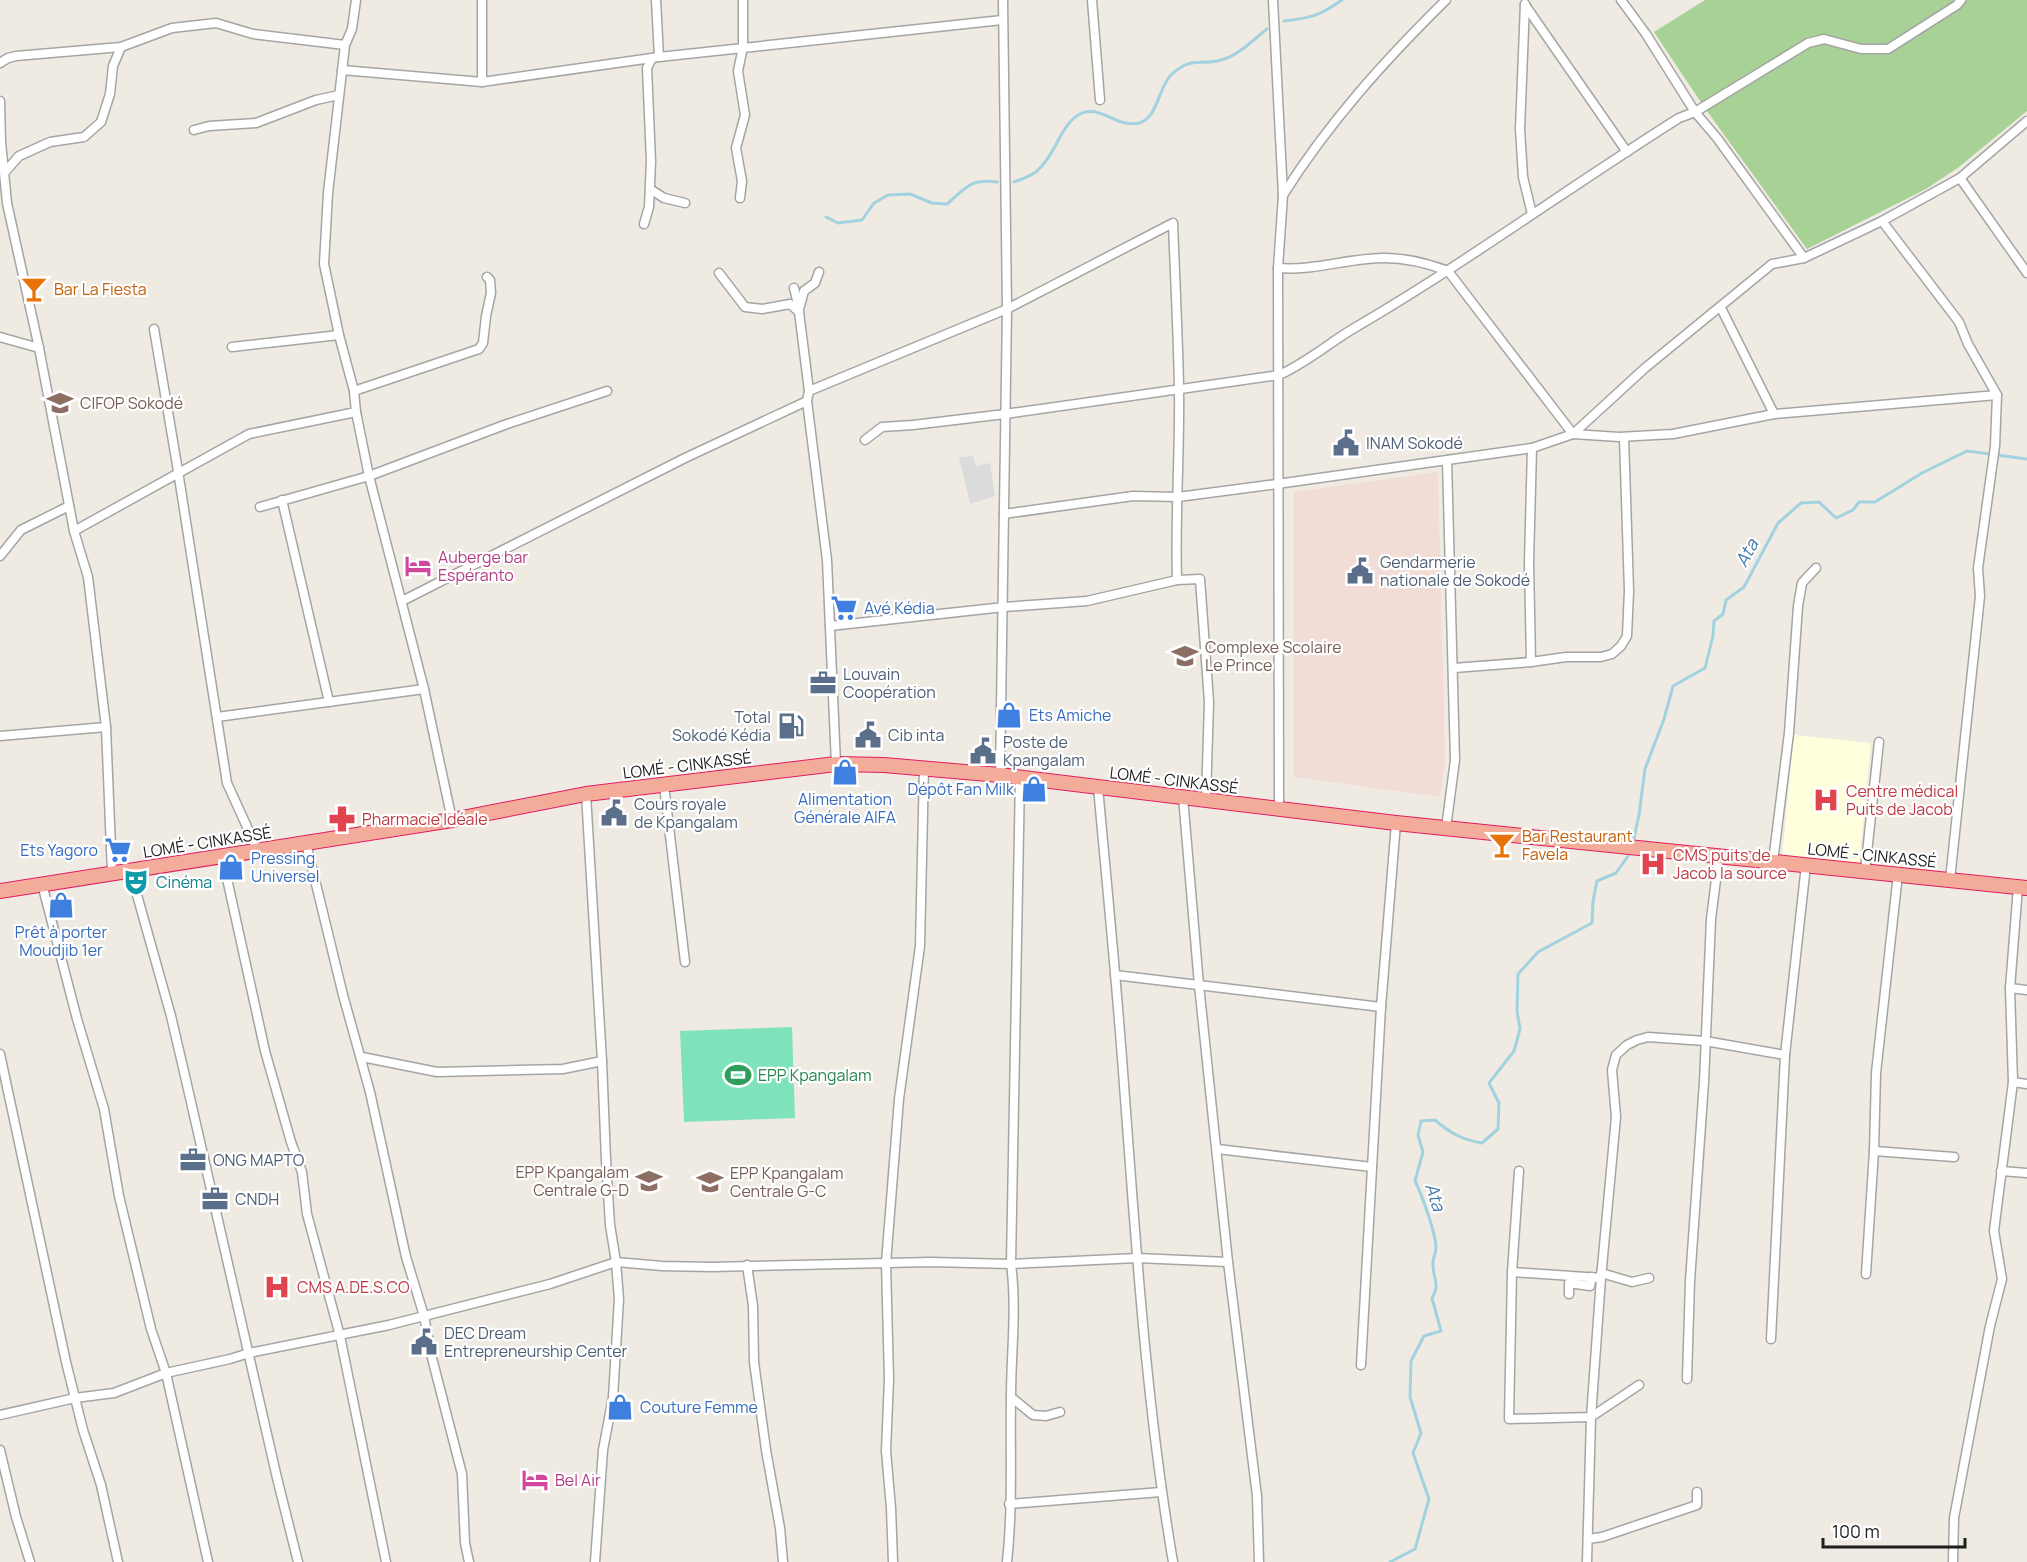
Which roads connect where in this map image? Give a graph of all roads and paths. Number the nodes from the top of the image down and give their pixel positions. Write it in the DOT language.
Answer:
graph roads {
  1 [pos="356,0"];
  2 [pos="482,0"];
  3 [pos="656,0"];
  4 [pos="743,0"];
  5 [pos="1003,0"];
  6 [pos="1092,0"];
  7 [pos="1273,0"];
  8 [pos="1446,0"];
  9 [pos="1621,0"];
  10 [pos="1960,0"];
  11 [pos="1523,2"];
  12 [pos="1002,20"];
  13 [pos="345,45"];
  14 [pos="121,47"];
  15 [pos="743,47"];
  16 [pos="655,57"];
  17 [pos="0,63"];
  18 [pos="342,70"];
  19 [pos="482,82"];
  20 [pos="339,95"];
  21 [pos="1100,100"];
  22 [pos="0,101"];
  23 [pos="1695,112"];
  24 [pos="2027,121"];
  25 [pos="194,130"];
  26 [pos="1627,152"];
  27 [pos="5,171"];
  28 [pos="1960,178"];
  29 [pos="650,189"];
  30 [pos="1283,195"];
  31 [pos="740,198"];
  32 [pos="685,203"];
  33 [pos="1532,214"];
  34 [pos="1882,221"];
  35 [pos="645,224"];
  36 [pos="1804,258"];
  37 [pos="1278,268"];
  38 [pos="1448,271"];
  39 [pos="819,272"];
  40 [pos="719,273"];
  41 [pos="2027,273"];
  42 [pos="487,277"];
  43 [pos="794,288"];
  44 [pos="1721,308"];
  45 [pos="1007,309"];
  46 [pos="799,312"];
  47 [pos="154,329"];
  48 [pos="339,335"];
  49 [pos="0,337"];
  50 [pos="232,347"];
  51 [pos="39,348"];
  52 [pos="1279,375"];
  53 [pos="1179,389"];
  54 [pos="607,391"];
  55 [pos="808,391"];
  56 [pos="354,392"];
  57 [pos="1997,395"];
  58 [pos="807,401"];
  59 [pos="356,412"];
  60 [pos="1005,414"];
  61 [pos="1774,414"];
  62 [pos="1573,434"];
  63 [pos="1624,437"];
  64 [pos="865,440"];
  65 [pos="1532,448"];
  66 [pos="1447,460"];
  67 [pos="178,471"];
  68 [pos="369,476"];
  69 [pos="1277,484"];
  70 [pos="1178,497"];
  71 [pos="282,500"];
  72 [pos="69,506"];
  73 [pos="260,507"];
  74 [pos="1004,514"];
  75 [pos="74,531"];
  76 [pos="0,556"];
  77 [pos="1816,568"];
  78 [pos="1177,580"];
  79 [pos="402,601"];
  80 [pos="1004,607"];
  81 [pos="830,626"];
  82 [pos="1531,662"];
  83 [pos="1454,668"];
  84 [pos="424,689"];
  85 [pos="329,702"];
  86 [pos="217,717"];
  87 [pos="106,727"];
  88 [pos="0,736"];
  89 [pos="1879,742"];
  90 [pos="836,764"];
  91 [pos="924,768"];
  92 [pos="1000,775"];
  93 [pos="1020,777"];
  94 [pos="664,785"];
  95 [pos="1098,787"];
  96 [pos="586,794"];
  97 [pos="1183,797"];
  98 [pos="1206,800"];
  99 [pos="1279,809"];
  100 [pos="452,819"];
  101 [pos="1396,823"];
  102 [pos="1446,828"];
  103 [pos="306,843"];
  104 [pos="258,851"];
  105 [pos="222,856"];
  106 [pos="1719,856"];
  107 [pos="1773,861"];
  108 [pos="1806,865"];
  109 [pos="130,870"];
  110 [pos="1865,871"];
  111 [pos="112,873"];
  112 [pos="1898,874"];
  113 [pos="1950,880"];
  114 [pos="42,884"];
  115 [pos="2022,887"];
  116 [pos="0,891"];
  117 [pos="685,962"];
  118 [pos="1115,975"];
  119 [pos="1199,985"];
  120 [pos="2010,988"];
  121 [pos="2027,990"];
  122 [pos="1380,1007"];
  123 [pos="1705,1041"];
  124 [pos="0,1053"];
  125 [pos="1785,1054"];
  126 [pos="362,1057"];
  127 [pos="603,1061"];
  128 [pos="2013,1082"];
  129 [pos="2027,1084"];
  130 [pos="1217,1149"];
  131 [pos="1874,1151"];
  132 [pos="1954,1157"];
  133 [pos="1372,1167"];
  134 [pos="1519,1171"];
  135 [pos="2001,1171"];
  136 [pos="2027,1173"];
  137 [pos="1137,1258"];
  138 [pos="616,1262"];
  139 [pos="1228,1262"];
  140 [pos="886,1263"];
  141 [pos="1011,1264"];
  142 [pos="747,1265"];
  143 [pos="1512,1272"];
  144 [pos="1866,1274"];
  145 [pos="1598,1276"];
  146 [pos="1649,1278"];
  147 [pos="1569,1294"];
  148 [pos="424,1316"];
  149 [pos="340,1336"];
  150 [pos="1771,1339"];
  151 [pos="249,1353"];
  152 [pos="1361,1365"];
  153 [pos="166,1373"];
  154 [pos="1687,1379"];
  155 [pos="1640,1385"];
  156 [pos="1011,1397"];
  157 [pos="75,1398"];
  158 [pos="1060,1412"];
  159 [pos="0,1415"];
  160 [pos="1591,1418"];
  161 [pos="0,1450"];
  162 [pos="1161,1492"];
  163 [pos="1697,1492"];
  164 [pos="1009,1504"];
  165 [pos="1588,1539"];
  166 [pos="30,1562"];
  167 [pos="118,1562"];
  168 [pos="208,1562"];
  169 [pos="298,1562"];
  170 [pos="386,1562"];
  171 [pos="469,1562"];
  172 [pos="595,1562"];
  173 [pos="783,1562"];
  174 [pos="893,1562"];
  175 [pos="1007,1562"];
  176 [pos="1173,1562"];
  177 [pos="1259,1562"];
  178 [pos="1587,1562"];
  179 [pos="1953,1562"];
  1 -- 13 [label="street"];
  2 -- 19 [label="street"];
  3 -- 16 [label="street"];
  4 -- 15 [label="street"];
  5 -- 12 [label="street"];
  6 -- 21 [label="street"];
  7 -- 30 [label="street"];
  8 -- 30 [label="street"];
  9 -- 23 [label="street"];
  10 -- 23 [label="street"];
  11 -- 26 [label="street"];
  11 -- 33 [label="street"];
  12 -- 15 [label="street"];
  12 -- 45 [label="street"];
  13 -- 14 [label="street"];
  13 -- 18 [label="street"];
  14 -- 17 [label="street"];
  14 -- 27 [label="street"];
  15 -- 16 [label="street"];
  15 -- 31 [label="street"];
  16 -- 19 [label="street"];
  16 -- 29 [label="street"];
  18 -- 19 [label="street"];
  18 -- 20 [label="street"];
  20 -- 25 [label="street"];
  20 -- 48 [label="street"];
  22 -- 27 [label="street"];
  23 -- 26 [label="street"];
  23 -- 36 [label="street"];
  24 -- 28 [label="street"];
  26 -- 33 [label="street"];
  27 -- 51 [label="street"];
  28 -- 34 [label="street"];
  28 -- 41 [label="street"];
  29 -- 32 [label="street"];
  29 -- 35 [label="street"];
  30 -- 37 [label="street"];
  33 -- 38 [label="street"];
  34 -- 36 [label="street"];
  34 -- 57 [label="street"];
  36 -- 44 [label="street"];
  37 -- 38 [label="street"];
  37 -- 52 [label="street"];
  38 -- 52 [label="street"];
  38 -- 62 [label="street"];
  39 -- 46 [label="street"];
  40 -- 46 [label="street"];
  42 -- 56 [label="street"];
  43 -- 46 [label="street"];
  44 -- 61 [label="street"];
  44 -- 62 [label="street"];
  45 -- 53 [label="street"];
  45 -- 55 [label="street"];
  45 -- 60 [label="street"];
  46 -- 55 [label="street"];
  47 -- 67 [label="street"];
  48 -- 50 [label="street"];
  48 -- 56 [label="street"];
  49 -- 51 [label="street"];
  51 -- 72 [label="street"];
  52 -- 53 [label="street"];
  52 -- 69 [label="street"];
  53 -- 60 [label="street"];
  53 -- 70 [label="street"];
  54 -- 68 [label="street"];
  55 -- 58 [label="street"];
  56 -- 59 [label="street"];
  57 -- 61 [label="street"];
  57 -- 113 [label="street"];
  58 -- 79 [label="street"];
  58 -- 81 [label="street"];
  59 -- 67 [label="street"];
  59 -- 68 [label="street"];
  60 -- 64 [label="street"];
  60 -- 74 [label="street"];
  61 -- 63 [label="street"];
  62 -- 63 [label="street"];
  62 -- 65 [label="street"];
  63 -- 82 [label="street"];
  65 -- 66 [label="street"];
  65 -- 82 [label="street"];
  66 -- 69 [label="street"];
  66 -- 83 [label="street"];
  67 -- 75 [label="street"];
  67 -- 86 [label="street"];
  68 -- 71 [label="street"];
  68 -- 79 [label="street"];
  69 -- 70 [label="street"];
  69 -- 99 [label="street"];
  70 -- 74 [label="street"];
  70 -- 78 [label="street"];
  71 -- 73 [label="street"];
  71 -- 85 [label="street"];
  72 -- 75 [label="street"];
  72 -- 76 [label="street"];
  74 -- 80 [label="street"];
  75 -- 87 [label="street"];
  77 -- 107 [label="street"];
  78 -- 80 [label="street"];
  78 -- 98 [label="street"];
  79 -- 84 [label="street"];
  80 -- 81 [label="street"];
  80 -- 92 [label="street"];
  81 -- 90 [label="street"];
  82 -- 83 [label="street"];
  83 -- 102 [label="street"];
  84 -- 85 [label="street"];
  84 -- 100 [label="street"];
  85 -- 86 [label="street"];
  86 -- 104 [label="street"];
  87 -- 88 [label="street"];
  87 -- 111 [label="street"];
  89 -- 110 [label="street"];
  90 -- 91 [label="highway, LOMÉ - CINKASSÉ"];
  90 -- 94 [label="highway, LOMÉ - CINKASSÉ"];
  91 -- 92 [label="highway, LOMÉ - CINKASSÉ"];
  91 -- 140 [label="street"];
  92 -- 93 [label="highway, LOMÉ - CINKASSÉ"];
  93 -- 95 [label="highway, LOMÉ - CINKASSÉ"];
  93 -- 141 [label="street"];
  94 -- 96 [label="highway, LOMÉ - CINKASSÉ"];
  94 -- 117 [label="street"];
  95 -- 97 [label="highway, LOMÉ - CINKASSÉ"];
  95 -- 118 [label="street"];
  96 -- 100 [label="highway, LOMÉ - CINKASSÉ"];
  96 -- 127 [label="street"];
  97 -- 98 [label="highway, LOMÉ - CINKASSÉ"];
  97 -- 119 [label="street"];
  98 -- 99 [label="highway, LOMÉ - CINKASSÉ"];
  99 -- 101 [label="highway, LOMÉ - CINKASSÉ"];
  100 -- 103 [label="highway, LOMÉ - CINKASSÉ"];
  101 -- 102 [label="highway, LOMÉ - CINKASSÉ"];
  101 -- 122 [label="street"];
  102 -- 106 [label="highway, LOMÉ - CINKASSÉ"];
  103 -- 104 [label="highway, LOMÉ - CINKASSÉ"];
  103 -- 126 [label="street"];
  104 -- 105 [label="highway, LOMÉ - CINKASSÉ"];
  105 -- 109 [label="highway, LOMÉ - CINKASSÉ"];
  105 -- 149 [label="street"];
  106 -- 107 [label="highway, LOMÉ - CINKASSÉ"];
  106 -- 123 [label="street"];
  107 -- 108 [label="highway, LOMÉ - CINKASSÉ"];
  108 -- 110 [label="highway, LOMÉ - CINKASSÉ"];
  108 -- 125 [label="street"];
  109 -- 111 [label="highway, LOMÉ - CINKASSÉ"];
  109 -- 151 [label="street"];
  110 -- 112 [label="highway, LOMÉ - CINKASSÉ"];
  111 -- 114 [label="highway, LOMÉ - CINKASSÉ"];
  112 -- 113 [label="highway, LOMÉ - CINKASSÉ"];
  112 -- 131 [label="street"];
  113 -- 115 [label="highway, LOMÉ - CINKASSÉ"];
  114 -- 116 [label="highway, LOMÉ - CINKASSÉ"];
  114 -- 153 [label="street"];
  115 -- 120 [label="street"];
  118 -- 119 [label="street"];
  118 -- 137 [label="street"];
  119 -- 122 [label="street"];
  119 -- 130 [label="street"];
  120 -- 121 [label="street"];
  120 -- 128 [label="street"];
  122 -- 133 [label="street"];
  123 -- 125 [label="street"];
  123 -- 145 [label="street"];
  123 -- 154 [label="street"];
  124 -- 157 [label="street"];
  125 -- 150 [label="street"];
  126 -- 127 [label="street"];
  126 -- 148 [label="street"];
  127 -- 138 [label="street"];
  128 -- 129 [label="street"];
  128 -- 135 [label="street"];
  130 -- 133 [label="street"];
  130 -- 139 [label="street"];
  131 -- 132 [label="street"];
  131 -- 144 [label="street"];
  133 -- 152 [label="street"];
  134 -- 143 [label="street"];
  135 -- 136 [label="street"];
  135 -- 179 [label="street"];
  137 -- 139 [label="street"];
  137 -- 141 [label="street"];
  137 -- 162 [label="street"];
  138 -- 142 [label="street"];
  138 -- 148 [label="street"];
  138 -- 172 [label="street"];
  139 -- 177 [label="street"];
  140 -- 141 [label="street"];
  140 -- 142 [label="street"];
  140 -- 174 [label="street"];
  141 -- 156 [label="street"];
  142 -- 173 [label="street"];
  143 -- 145 [label="street"];
  143 -- 160 [label="street"];
  145 -- 146 [label="street"];
  145 -- 147 [label="street"];
  145 -- 160 [label="street"];
  148 -- 149 [label="street"];
  148 -- 171 [label="street"];
  149 -- 151 [label="street"];
  149 -- 170 [label="street"];
  151 -- 153 [label="street"];
  151 -- 169 [label="street"];
  153 -- 157 [label="street"];
  153 -- 168 [label="street"];
  155 -- 160 [label="street"];
  156 -- 158 [label="street"];
  156 -- 164 [label="street"];
  157 -- 159 [label="street"];
  157 -- 167 [label="street"];
  160 -- 165 [label="street"];
  161 -- 166 [label="street"];
  162 -- 164 [label="street"];
  162 -- 176 [label="street"];
  163 -- 165 [label="street"];
  164 -- 175 [label="street"];
  165 -- 178 [label="street"];
}
